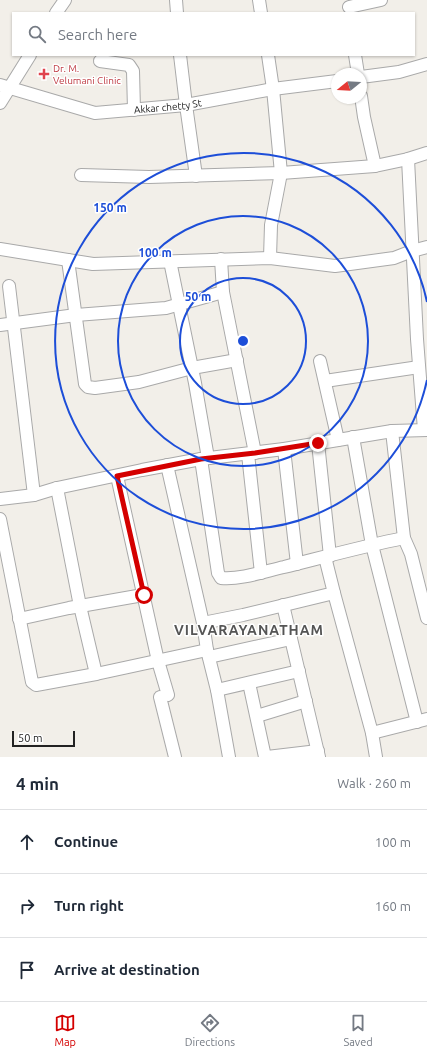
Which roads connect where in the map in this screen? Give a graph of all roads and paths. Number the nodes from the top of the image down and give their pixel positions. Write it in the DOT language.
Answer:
graph roads {
  1 [pos="64,0"];
  2 [pos="176,0"];
  3 [pos="259,0"];
  4 [pos="381,0"];
  5 [pos="348,7"];
  6 [pos="57,12"];
  7 [pos="177,12"];
  8 [pos="261,12"];
  9 [pos="29,56"];
  10 [pos="180,56"];
  11 [pos="268,56"];
  12 [pos="355,56"];
  13 [pos="100,61"];
  14 [pos="427,64"];
  15 [pos="357,68"];
  16 [pos="367,77"];
  17 [pos="331,81"];
  18 [pos="5,86"];
  19 [pos="273,89"];
  20 [pos="0,103"];
  21 [pos="362,104"];
  22 [pos="186,105"];
  23 [pos="134,110"];
  24 [pos="427,153"];
  25 [pos="408,159"];
  26 [pos="375,166"];
  27 [pos="281,173"];
  28 [pos="81,175"];
  29 [pos="196,176"];
  30 [pos="427,247"];
  31 [pos="0,249"];
  32 [pos="412,250"];
  33 [pos="270,258"];
  34 [pos="221,259"];
  35 [pos="68,260"];
  36 [pos="170,261"];
  37 [pos="10,286"];
  38 [pos="223,292"];
  39 [pos="178,303"];
  40 [pos="76,315"];
  41 [pos="13,323"];
  42 [pos="0,325"];
  43 [pos="237,360"];
  44 [pos="320,361"];
  45 [pos="419,367"];
  46 [pos="192,368"];
  47 [pos="325,381"];
  48 [pos="392,430"];
  49 [pos="426,430"];
  50 [pos="353,438"];
  51 [pos="338,440"];
  52 [pos="318,443"];
  53 [pos="284,449"];
  54 [pos="252,454"];
  55 [pos="204,459"];
  56 [pos="167,465"];
  57 [pos="117,476"];
  58 [pos="57,488"];
  59 [pos="34,495"];
  60 [pos="0,499"];
  61 [pos="0,519"];
  62 [pos="404,538"];
  63 [pos="372,544"];
  64 [pos="327,556"];
  65 [pos="297,564"];
  66 [pos="261,573"];
  67 [pos="334,593"];
  68 [pos="144,595"];
  69 [pos="283,605"];
  70 [pos="80,606"];
  71 [pos="427,618"];
  72 [pos="19,620"];
  73 [pos="202,623"];
  74 [pos="292,639"];
  75 [pos="208,654"];
  76 [pos="158,661"];
  77 [pos="299,671"];
  78 [pos="96,674"];
  79 [pos="249,683"];
  80 [pos="217,690"];
  81 [pos="306,701"];
  82 [pos="257,716"];
  83 [pos="422,720"];
  84 [pos="372,733"];
  85 [pos="318,754"];
  86 [pos="175,757"];
  87 [pos="229,757"];
  88 [pos="266,757"];
  89 [pos="376,757"];
  1 -- 6 [label="street"];
  2 -- 7 [label="street"];
  3 -- 8 [label="street"];
  4 -- 5 [label="street"];
  9 -- 18 [label="street"];
  10 -- 22 [label="street"];
  11 -- 19 [label="street"];
  12 -- 15 [label="street"];
  13 -- 23 [label="street"];
  14 -- 16 [label="street"];
  17 -- 19 [label="street, Akkar chetty St"];
  18 -- 20 [label="street"];
  18 -- 23 [label="street, Akkar chetty St"];
  19 -- 22 [label="street, Akkar chetty St"];
  19 -- 27 [label="street"];
  21 -- 26 [label="street"];
  22 -- 23 [label="street, Akkar chetty St"];
  22 -- 29 [label="street"];
  24 -- 25 [label="street"];
  25 -- 26 [label="street"];
  25 -- 32 [label="street"];
  26 -- 27 [label="street"];
  27 -- 29 [label="street"];
  27 -- 33 [label="street"];
  28 -- 29 [label="street"];
  30 -- 32 [label="street"];
  31 -- 35 [label="street"];
  32 -- 33 [label="street"];
  32 -- 45 [label="street"];
  33 -- 34 [label="street"];
  34 -- 36 [label="street"];
  34 -- 38 [label="street"];
  35 -- 36 [label="street"];
  35 -- 40 [label="street"];
  36 -- 39 [label="street"];
  37 -- 41 [label="street"];
  38 -- 39 [label="street"];
  38 -- 43 [label="street"];
  39 -- 40 [label="street"];
  39 -- 46 [label="street"];
  40 -- 41 [label="street"];
  40 -- 46 [label="street"];
  41 -- 42 [label="street"];
  41 -- 59 [label="street"];
  43 -- 46 [label="street"];
  43 -- 54 [label="street"];
  44 -- 47 [label="street"];
  45 -- 47 [label="street"];
  45 -- 49 [label="street"];
  46 -- 55 [label="street"];
  47 -- 51 [label="street"];
  48 -- 49 [label="street"];
  48 -- 50 [label="street"];
  48 -- 62 [label="street"];
  50 -- 51 [label="street"];
  50 -- 63 [label="street"];
  51 -- 52 [label="street"];
  52 -- 53 [label="street"];
  52 -- 64 [label="street"];
  53 -- 54 [label="street"];
  53 -- 65 [label="street"];
  54 -- 55 [label="street"];
  54 -- 66 [label="street"];
  55 -- 56 [label="street"];
  55 -- 66 [label="street"];
  56 -- 57 [label="street"];
  56 -- 73 [label="street"];
  57 -- 58 [label="street"];
  57 -- 68 [label="street"];
  58 -- 59 [label="street"];
  58 -- 70 [label="street"];
  59 -- 60 [label="street"];
  61 -- 72 [label="street"];
  62 -- 63 [label="street"];
  62 -- 71 [label="street"];
  63 -- 64 [label="street"];
  63 -- 83 [label="street"];
  64 -- 65 [label="street"];
  64 -- 67 [label="street"];
  65 -- 66 [label="street"];
  67 -- 69 [label="street"];
  67 -- 84 [label="street"];
  68 -- 70 [label="street"];
  68 -- 76 [label="street"];
  69 -- 73 [label="street"];
  69 -- 74 [label="street"];
  70 -- 72 [label="street"];
  70 -- 78 [label="street"];
  72 -- 78 [label="street"];
  73 -- 75 [label="street"];
  74 -- 75 [label="street"];
  74 -- 77 [label="street"];
  75 -- 76 [label="street"];
  75 -- 80 [label="street"];
  76 -- 78 [label="street"];
  76 -- 86 [label="street"];
  77 -- 79 [label="street"];
  77 -- 81 [label="street"];
  79 -- 80 [label="street"];
  79 -- 82 [label="street"];
  80 -- 87 [label="street"];
  81 -- 82 [label="street"];
  81 -- 85 [label="street"];
  82 -- 88 [label="street"];
  83 -- 84 [label="street"];
  84 -- 89 [label="street"];
  85 -- 88 [label="street"];
}
